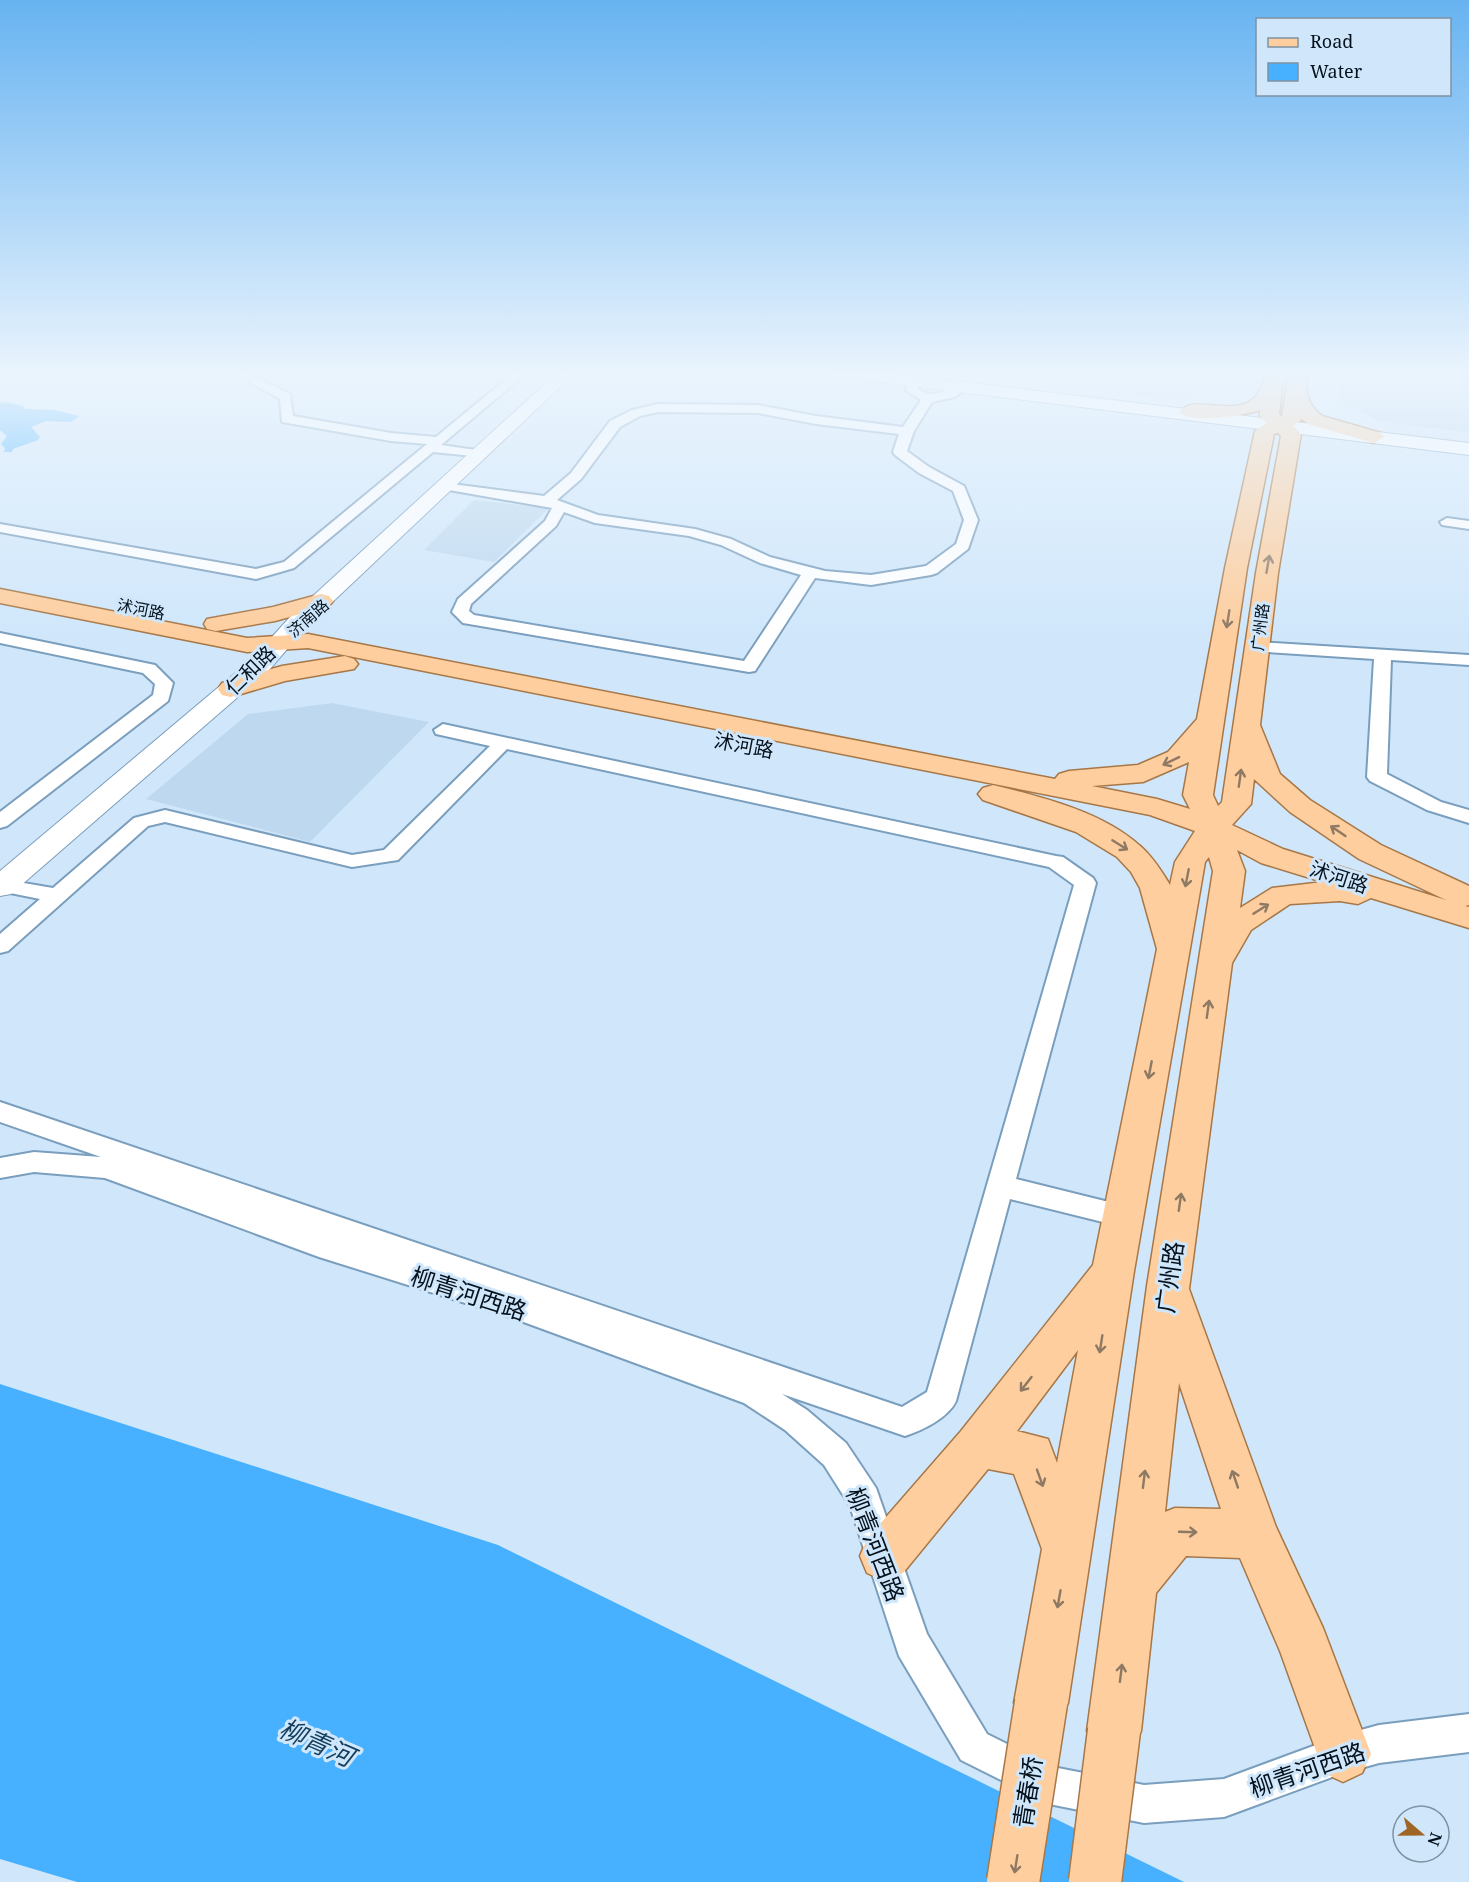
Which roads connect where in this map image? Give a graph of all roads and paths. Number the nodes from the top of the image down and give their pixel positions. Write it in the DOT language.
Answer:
graph roads {
  1 [pos="416,459"];
  2 [pos="473,459"];
  3 [pos="479,459"];
  4 [pos="589,459"];
  5 [pos="909,459"];
  6 [pos="1259,459"];
  7 [pos="1286,459"];
  8 [pos="449,486"];
  9 [pos="554,503"];
  10 [pos="1447,522"];
  11 [pos="1469,525"];
  12 [pos="0,528"];
  13 [pos="811,572"];
  14 [pos="0,582"];
  15 [pos="0,596"];
  16 [pos="323,602"];
  17 [pos="209,630"];
  18 [pos="0,638"];
  19 [pos="279,643"];
  20 [pos="1257,647"];
  21 [pos="1383,654"];
  22 [pos="355,658"];
  23 [pos="1469,660"];
  24 [pos="223,677"];
  25 [pos="1211,720"];
  26 [pos="1247,723"];
  27 [pos="443,730"];
  28 [pos="502,743"];
  29 [pos="987,784"];
  30 [pos="1469,817"];
  31 [pos="0,822"];
  32 [pos="1213,827"];
  33 [pos="1,883"];
  34 [pos="57,895"];
  35 [pos="1461,906"];
  36 [pos="0,946"];
  37 [pos="1172,951"];
  38 [pos="1214,970"];
  39 [pos="0,1112"];
  40 [pos="0,1168"];
  41 [pos="1000,1186"];
  42 [pos="1123,1216"];
  43 [pos="1113,1271"];
  44 [pos="1168,1286"];
  45 [pos="978,1446"];
  46 [pos="1254,1534"];
  47 [pos="1067,1551"];
  48 [pos="885,1556"];
  49 [pos="1132,1583"];
  50 [pos="1041,1702"];
  51 [pos="1469,1733"];
  52 [pos="1343,1754"];
  53 [pos="1013,1882"];
  54 [pos="1095,1882"];
  1 -- 12 [label="street"];
  2 -- 16 [label="street, 济南路"];
  3 -- 8 [label="street, 济南路"];
  4 -- 9 [label="street"];
  5 -- 13 [label="street"];
  6 -- 25 [label="main road, 广州路, one-way"];
  20 -- 7 [label="main road, 广州路, one-way"];
  8 -- 9 [label="street"];
  8 -- 16 [label="street, 济南路"];
  9 -- 13 [label="street"];
  9 -- 13 [label="street"];
  10 -- 11 [label="street"];
  14 -- 17 [label="main road, 沭河路"];
  15 -- 17 [label="main road, 沭河路"];
  16 -- 17 [label="main road"];
  16 -- 19 [label="street, 济南路"];
  16 -- 22 [label="main road"];
  17 -- 19 [label="main road, 沭河路"];
  17 -- 24 [label="main road"];
  18 -- 31 [label="street"];
  19 -- 22 [label="main road, 沭河路"];
  19 -- 24 [label="street, 仁和路"];
  20 -- 21 [label="street"];
  20 -- 26 [label="main road, 广州路"];
  21 -- 23 [label="street"];
  21 -- 30 [label="street"];
  22 -- 24 [label="main road"];
  22 -- 29 [label="main road, 沭河路"];
  24 -- 33 [label="street, 仁和路"];
  25 -- 29 [label="main road, one-way"];
  25 -- 32 [label="main road, 广州路"];
  32 -- 26 [label="main road, 广州路, one-way"];
  35 -- 26 [label="main road, one-way"];
  27 -- 28 [label="street"];
  28 -- 34 [label="street"];
  28 -- 41 [label="street"];
  29 -- 32 [label="main road, 沭河路"];
  29 -- 37 [label="main road, one-way"];
  32 -- 35 [label="main road, 沭河路"];
  32 -- 37 [label="main road, 广州路, one-way"];
  32 -- 38 [label="main road, 广州路"];
  33 -- 34 [label="street"];
  34 -- 36 [label="street"];
  38 -- 35 [label="main road, one-way"];
  37 -- 42 [label="main road, 广州路, one-way"];
  44 -- 38 [label="main road, 广州路, one-way"];
  39 -- 41 [label="street"];
  40 -- 48 [label="street, 柳青河西路"];
  41 -- 42 [label="street"];
  42 -- 43 [label="main road, 广州路"];
  43 -- 45 [label="main road, one-way"];
  43 -- 47 [label="main road, 广州路, one-way"];
  46 -- 44 [label="main road, one-way"];
  49 -- 44 [label="main road, 广州路, one-way"];
  45 -- 47 [label="main road, one-way"];
  45 -- 48 [label="main road"];
  49 -- 46 [label="main road, one-way"];
  46 -- 52 [label="main road"];
  47 -- 50 [label="main road, 广州路, one-way"];
  48 -- 52 [label="street, 柳青河西路"];
  54 -- 49 [label="main road, 广州路, one-way, bridge"];
  50 -- 53 [label="main road, 青春桥, one-way, bridge"];
  51 -- 52 [label="street, 柳青河西路"];
}
